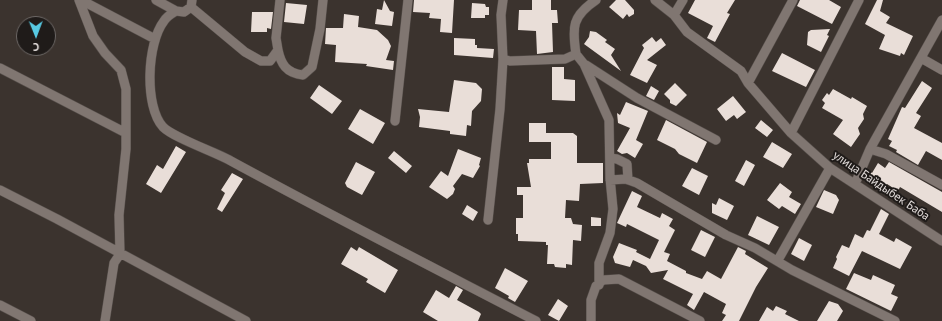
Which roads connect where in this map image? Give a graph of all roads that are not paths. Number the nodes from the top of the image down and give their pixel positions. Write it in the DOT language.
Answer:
graph roads {
  1 [pos="80,0"];
  2 [pos="156,0"];
  3 [pos="280,0"];
  4 [pos="323,0"];
  5 [pos="408,0"];
  6 [pos="503,0"];
  7 [pos="596,0"];
  8 [pos="655,0"];
  9 [pos="683,0"];
  10 [pos="793,0"];
  11 [pos="858,0"];
  12 [pos="191,3"];
  13 [pos="176,11"];
  14 [pos="674,15"];
  15 [pos="942,20"];
  16 [pos="155,39"];
  17 [pos="278,50"];
  18 [pos="576,54"];
  19 [pos="921,58"];
  20 [pos="503,59"];
  21 [pos="584,64"];
  22 [pos="0,68"];
  23 [pos="942,70"];
  24 [pos="748,83"];
  25 [pos="395,121"];
  26 [pos="126,133"];
  27 [pos="791,133"];
  28 [pos="716,140"];
  29 [pos="870,149"];
  30 [pos="610,158"];
  31 [pos="830,168"];
  32 [pos="610,180"];
  33 [pos="628,180"];
  34 [pos="855,184"];
  35 [pos="942,185"];
  36 [pos="0,190"];
  37 [pos="488,220"];
  38 [pos="942,241"];
  39 [pos="120,254"];
  40 [pos="778,260"];
  41 [pos="599,285"];
  42 [pos="0,305"];
  43 [pos="31,321"];
  44 [pos="105,321"];
  45 [pos="246,321"];
  46 [pos="536,321"];
  47 [pos="591,321"];
  48 [pos="700,321"];
  49 [pos="895,321"];
  1 -- 16 [label="street"];
  1 -- 26 [label="street"];
  2 -- 13 [label="street"];
  3 -- 17 [label="street"];
  4 -- 17 [label="street"];
  5 -- 25 [label="street"];
  6 -- 20 [label="street"];
  7 -- 18 [label="street"];
  8 -- 14 [label="street, улица Байдыбек Баба"];
  9 -- 14 [label="street"];
  10 -- 24 [label="street"];
  11 -- 27 [label="street"];
  12 -- 13 [label="street"];
  12 -- 17 [label="street"];
  13 -- 16 [label="street"];
  14 -- 24 [label="street, улица Байдыбек Баба"];
  15 -- 19 [label="street"];
  16 -- 46 [label="street"];
  18 -- 20 [label="street"];
  18 -- 21 [label="street"];
  19 -- 23 [label="street"];
  19 -- 29 [label="street"];
  20 -- 37 [label="street"];
  21 -- 28 [label="street"];
  21 -- 30 [label="street"];
  22 -- 26 [label="street"];
  24 -- 27 [label="street, улица Байдыбек Баба"];
  26 -- 39 [label="street"];
  27 -- 31 [label="street, улица Байдыбек Баба"];
  29 -- 34 [label="street"];
  29 -- 35 [label="street"];
  30 -- 32 [label="street"];
  30 -- 33 [label="street"];
  31 -- 34 [label="street, улица Байдыбек Баба"];
  31 -- 40 [label="street"];
  32 -- 33 [label="street"];
  32 -- 41 [label="street"];
  33 -- 40 [label="street"];
  34 -- 38 [label="street, улица Байдыбек Баба"];
  36 -- 39 [label="street"];
  39 -- 44 [label="street"];
  39 -- 45 [label="street"];
  40 -- 49 [label="street"];
  41 -- 47 [label="street"];
  41 -- 48 [label="street"];
  42 -- 43 [label="street"];
}
